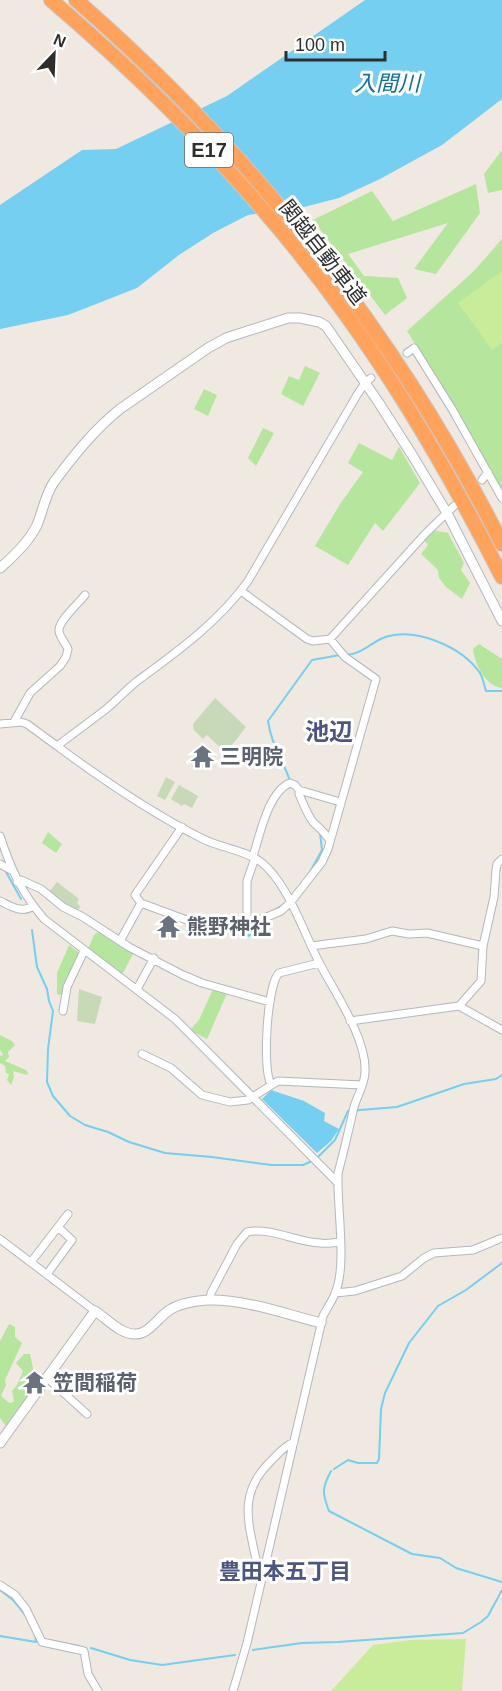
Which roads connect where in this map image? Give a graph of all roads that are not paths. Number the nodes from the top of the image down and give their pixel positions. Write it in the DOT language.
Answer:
graph roads {
  1 [pos="51,0"];
  2 [pos="76,0"];
  3 [pos="407,353"];
  4 [pos="368,381"];
  5 [pos="488,472"];
  6 [pos="482,480"];
  7 [pos="502,498"];
  8 [pos="454,506"];
  9 [pos="447,513"];
  10 [pos="502,544"];
  11 [pos="0,568"];
  12 [pos="502,577"];
  13 [pos="241,591"];
  14 [pos="85,595"];
  15 [pos="502,621"];
  16 [pos="330,639"];
  17 [pos="14,722"];
  18 [pos="0,724"];
  19 [pos="57,746"];
  20 [pos="299,790"];
  21 [pos="340,802"];
  22 [pos="182,827"];
  23 [pos="0,836"];
  24 [pos="330,841"];
  25 [pos="254,857"];
  26 [pos="502,859"];
  27 [pos="0,864"];
  28 [pos="11,870"];
  29 [pos="17,882"];
  30 [pos="0,901"];
  31 [pos="141,903"];
  32 [pos="290,903"];
  33 [pos="33,906"];
  34 [pos="247,920"];
  35 [pos="120,941"];
  36 [pos="311,946"];
  37 [pos="483,946"];
  38 [pos="84,951"];
  39 [pos="154,958"];
  40 [pos="319,963"];
  41 [pos="137,989"];
  42 [pos="270,1002"];
  43 [pos="459,1006"];
  44 [pos="63,1011"];
  45 [pos="350,1021"];
  46 [pos="502,1030"];
  47 [pos="142,1054"];
  48 [pos="272,1084"];
  49 [pos="362,1085"];
  50 [pos="254,1098"];
  51 [pos="338,1184"];
  52 [pos="68,1214"];
  53 [pos="58,1227"];
  54 [pos="502,1238"];
  55 [pos="2,1241"];
  56 [pos="339,1242"];
  57 [pos="0,1250"];
  58 [pos="31,1262"];
  59 [pos="47,1274"];
  60 [pos="336,1293"];
  61 [pos="210,1300"];
  62 [pos="95,1311"];
  63 [pos="321,1323"];
  64 [pos="46,1377"];
  65 [pos="87,1414"];
  66 [pos="294,1442"];
  67 [pos="0,1443"];
  68 [pos="263,1573"];
  69 [pos="0,1585"];
  70 [pos="98,1691"];
  71 [pos="233,1691"];
  1 -- 12 [label="highway, 関越自動車道 / E17"];
  2 -- 10 [label="highway, 関越自動車道 / E17"];
  3 -- 5 [label="street"];
  4 -- 9 [label="street"];
  4 -- 11 [label="street"];
  4 -- 13 [label="street"];
  5 -- 6 [label="street"];
  5 -- 7 [label="street"];
  8 -- 9 [label="street"];
  9 -- 15 [label="street"];
  9 -- 16 [label="street"];
  13 -- 16 [label="street"];
  13 -- 19 [label="street"];
  14 -- 17 [label="street"];
  16 -- 21 [label="street"];
  17 -- 18 [label="street"];
  17 -- 19 [label="street"];
  19 -- 22 [label="street"];
  20 -- 21 [label="street"];
  20 -- 24 [label="street"];
  20 -- 25 [label="street"];
  21 -- 24 [label="street"];
  22 -- 25 [label="street"];
  22 -- 31 [label="street"];
  23 -- 28 [label="street"];
  24 -- 32 [label="street"];
  25 -- 32 [label="street"];
  25 -- 34 [label="street"];
  26 -- 37 [label="street"];
  27 -- 28 [label="street"];
  28 -- 29 [label="street"];
  29 -- 33 [label="street"];
  29 -- 35 [label="street"];
  30 -- 33 [label="street"];
  31 -- 34 [label="street"];
  31 -- 35 [label="street"];
  32 -- 34 [label="street"];
  32 -- 36 [label="street"];
  33 -- 38 [label="street"];
  35 -- 39 [label="street"];
  36 -- 37 [label="street"];
  36 -- 40 [label="street"];
  37 -- 43 [label="street"];
  38 -- 41 [label="street"];
  38 -- 44 [label="street"];
  39 -- 41 [label="street"];
  39 -- 42 [label="street"];
  40 -- 42 [label="street"];
  40 -- 45 [label="street"];
  41 -- 50 [label="street"];
  42 -- 48 [label="street"];
  43 -- 45 [label="street"];
  43 -- 46 [label="street"];
  45 -- 49 [label="street"];
  47 -- 50 [label="street"];
  48 -- 49 [label="street"];
  48 -- 50 [label="street"];
  49 -- 51 [label="street"];
  50 -- 51 [label="street"];
  51 -- 56 [label="street"];
  52 -- 53 [label="street"];
  53 -- 58 [label="street"];
  53 -- 59 [label="street"];
  54 -- 60 [label="street"];
  55 -- 57 [label="street"];
  55 -- 58 [label="street"];
  56 -- 60 [label="street"];
  56 -- 61 [label="street"];
  58 -- 59 [label="street"];
  59 -- 62 [label="street"];
  60 -- 63 [label="street"];
  61 -- 62 [label="street"];
  61 -- 63 [label="street"];
  62 -- 64 [label="street"];
  63 -- 66 [label="street"];
  64 -- 65 [label="street"];
  64 -- 67 [label="street"];
  66 -- 68 [label="street"];
  66 -- 68 [label="street"];
  68 -- 71 [label="street"];
  69 -- 70 [label="street"];
}
